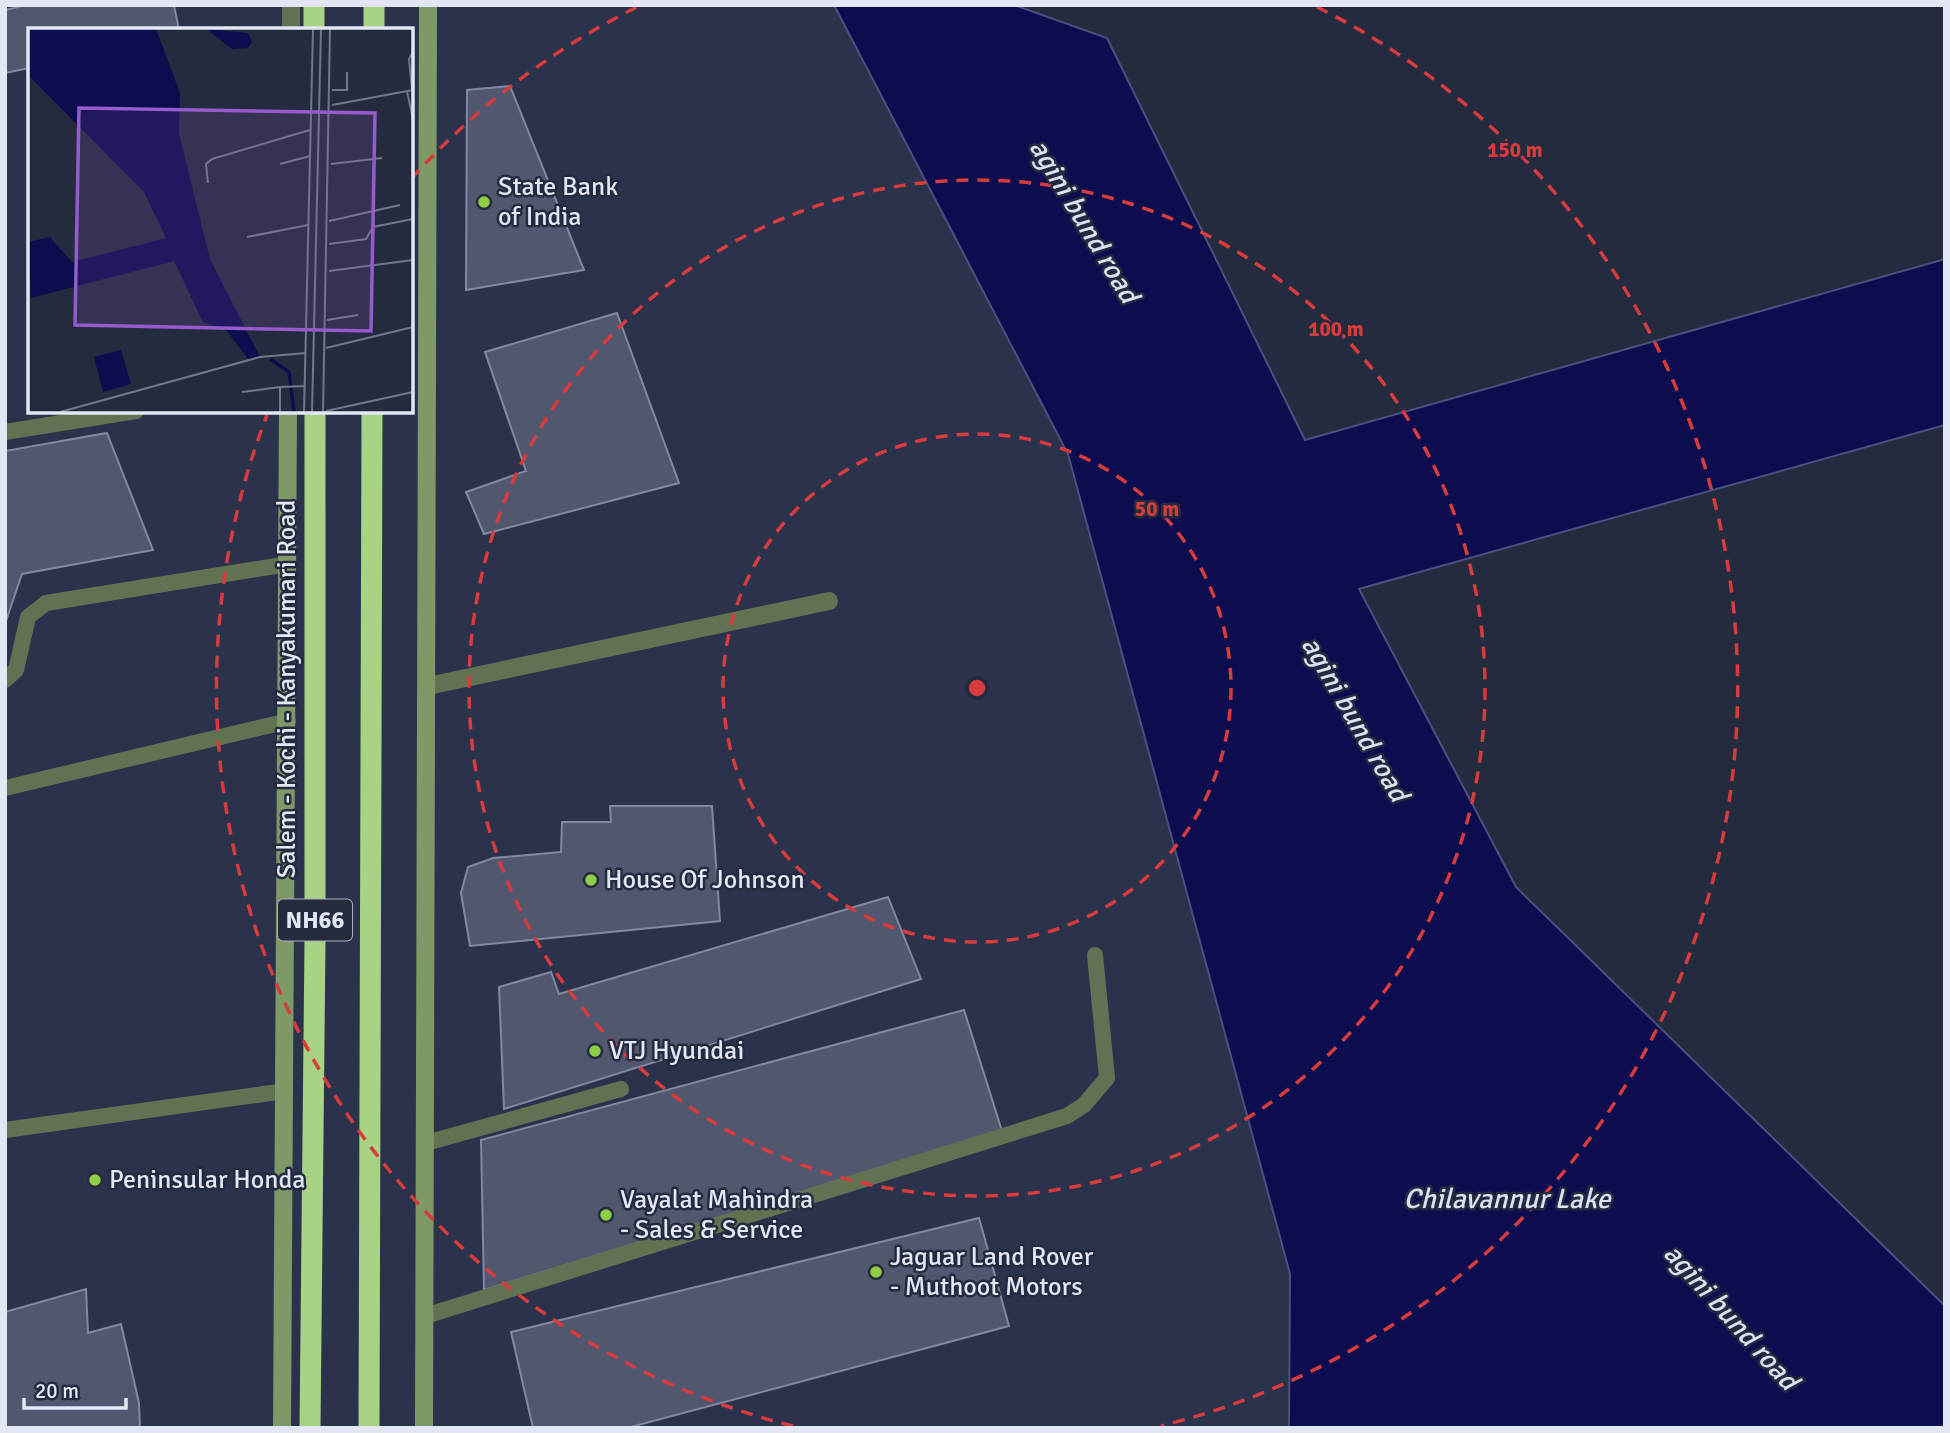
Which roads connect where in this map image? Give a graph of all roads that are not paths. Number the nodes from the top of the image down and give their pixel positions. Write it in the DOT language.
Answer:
graph roads {
  1 [pos="291,5"];
  2 [pos="314,5"];
  3 [pos="374,5"];
  4 [pos="428,5"];
  5 [pos="291,28"];
  6 [pos="314,28"];
  7 [pos="374,28"];
  8 [pos="124,413"];
  9 [pos="288,413"];
  10 [pos="314,413"];
  11 [pos="372,413"];
  12 [pos="5,432"];
  13 [pos="288,564"];
  14 [pos="829,601"];
  15 [pos="5,680"];
  16 [pos="428,686"];
  17 [pos="288,721"];
  18 [pos="5,788"];
  19 [pos="1096,955"];
  20 [pos="621,1089"];
  21 [pos="285,1091"];
  22 [pos="5,1130"];
  23 [pos="426,1143"];
  24 [pos="425,1316"];
  25 [pos="282,1428"];
  26 [pos="310,1428"];
  27 [pos="369,1428"];
  28 [pos="424,1428"];
  1 -- 5 [label="street"];
  2 -- 6 [label="highway"];
  3 -- 7 [label="highway"];
  4 -- 16 [label="street"];
  8 -- 12 [label="lane"];
  9 -- 13 [label="street"];
  10 -- 26 [label="highway, Salem - Kochi - Kanyakumari Road / NH66"];
  11 -- 27 [label="highway, NH66"];
  13 -- 15 [label="lane"];
  13 -- 17 [label="street"];
  14 -- 16 [label="street"];
  16 -- 23 [label="street"];
  17 -- 18 [label="lane"];
  17 -- 21 [label="street"];
  19 -- 24 [label="lane"];
  20 -- 23 [label="lane"];
  21 -- 22 [label="lane"];
  21 -- 25 [label="street"];
  23 -- 24 [label="street"];
  24 -- 28 [label="street"];
}
